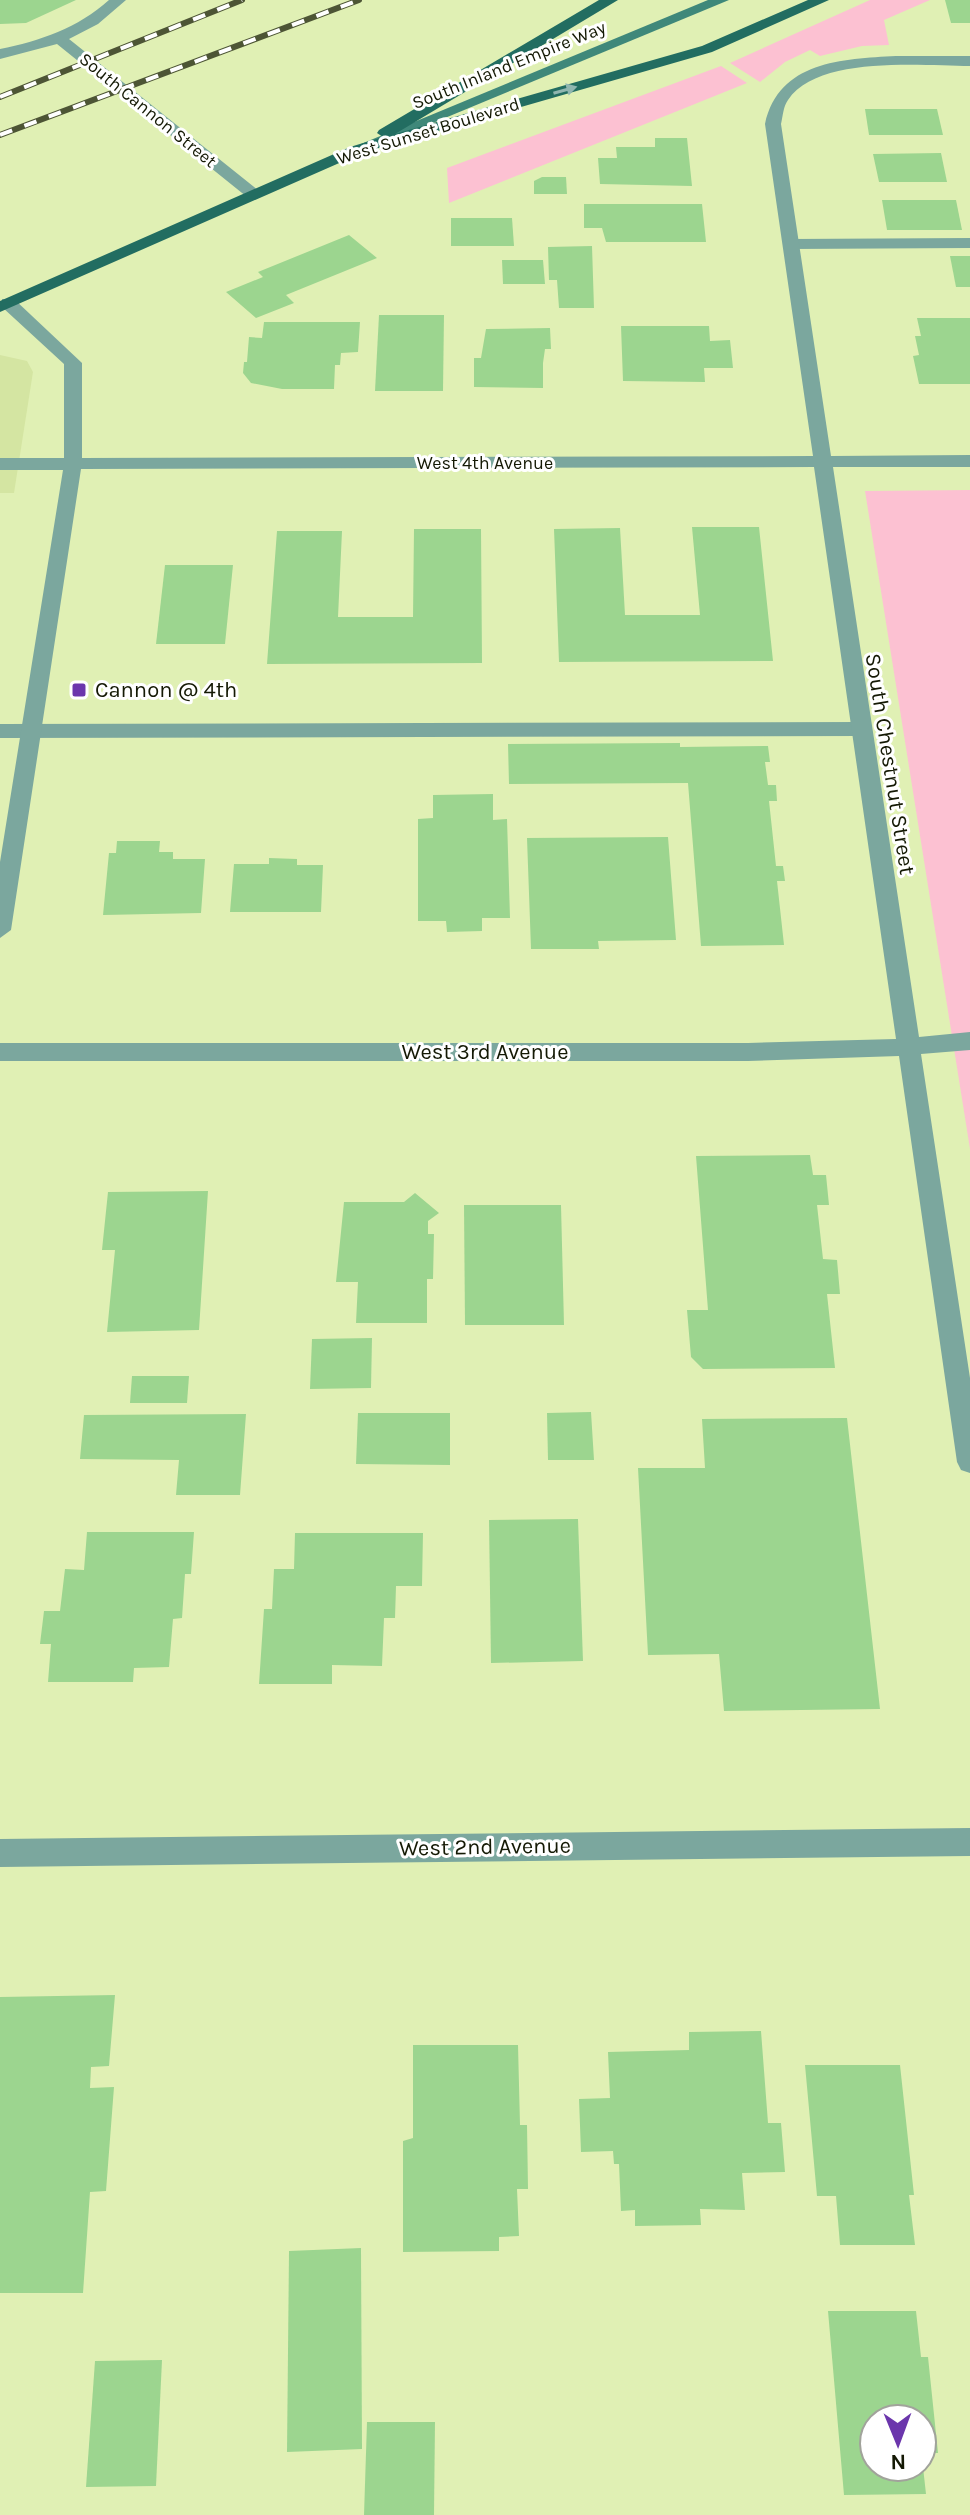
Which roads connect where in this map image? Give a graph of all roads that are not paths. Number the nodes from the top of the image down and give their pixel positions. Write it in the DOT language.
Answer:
graph roads {
  1 [pos="118,0"];
  2 [pos="610,0"];
  3 [pos="721,0"];
  4 [pos="821,0"];
  5 [pos="60,39"];
  6 [pos="0,54"];
  7 [pos="970,61"];
  8 [pos="356,150"];
  9 [pos="253,194"];
  10 [pos="970,243"];
  11 [pos="791,244"];
  12 [pos="4,305"];
  13 [pos="970,461"];
  14 [pos="822,463"];
  15 [pos="0,464"];
  16 [pos="73,464"];
  17 [pos="860,729"];
  18 [pos="0,731"];
  19 [pos="33,731"];
  20 [pos="0,930"];
  21 [pos="970,1041"];
  22 [pos="911,1045"];
  23 [pos="0,1052"];
  24 [pos="970,1462"];
  25 [pos="970,1842"];
  26 [pos="0,1853"];
  1 -- 5 [label="street, South Cannon Street"];
  2 -- 8 [label="main road"];
  3 -- 8 [label="street, South Inland Empire Way"];
  8 -- 4 [label="main road, West Sunset Boulevard, one-way"];
  5 -- 6 [label="street"];
  5 -- 9 [label="street, South Cannon Street"];
  7 -- 11 [label="street, South Chestnut Street"];
  8 -- 9 [label="main road, West Sunset Boulevard"];
  9 -- 12 [label="main road, West Sunset Boulevard"];
  10 -- 11 [label="street"];
  11 -- 14 [label="street, South Chestnut Street"];
  12 -- 16 [label="street"];
  13 -- 14 [label="street, West 4th Avenue"];
  14 -- 16 [label="street, West 4th Avenue"];
  14 -- 17 [label="street, South Chestnut Street"];
  15 -- 16 [label="street, West 4th Avenue"];
  16 -- 19 [label="street"];
  17 -- 19 [label="street"];
  17 -- 22 [label="street, South Chestnut Street"];
  18 -- 19 [label="street"];
  19 -- 20 [label="street"];
  21 -- 22 [label="street, West 3rd Avenue"];
  22 -- 23 [label="street, West 3rd Avenue"];
  22 -- 24 [label="street, South Chestnut Street"];
  25 -- 26 [label="street, West 2nd Avenue"];
}
